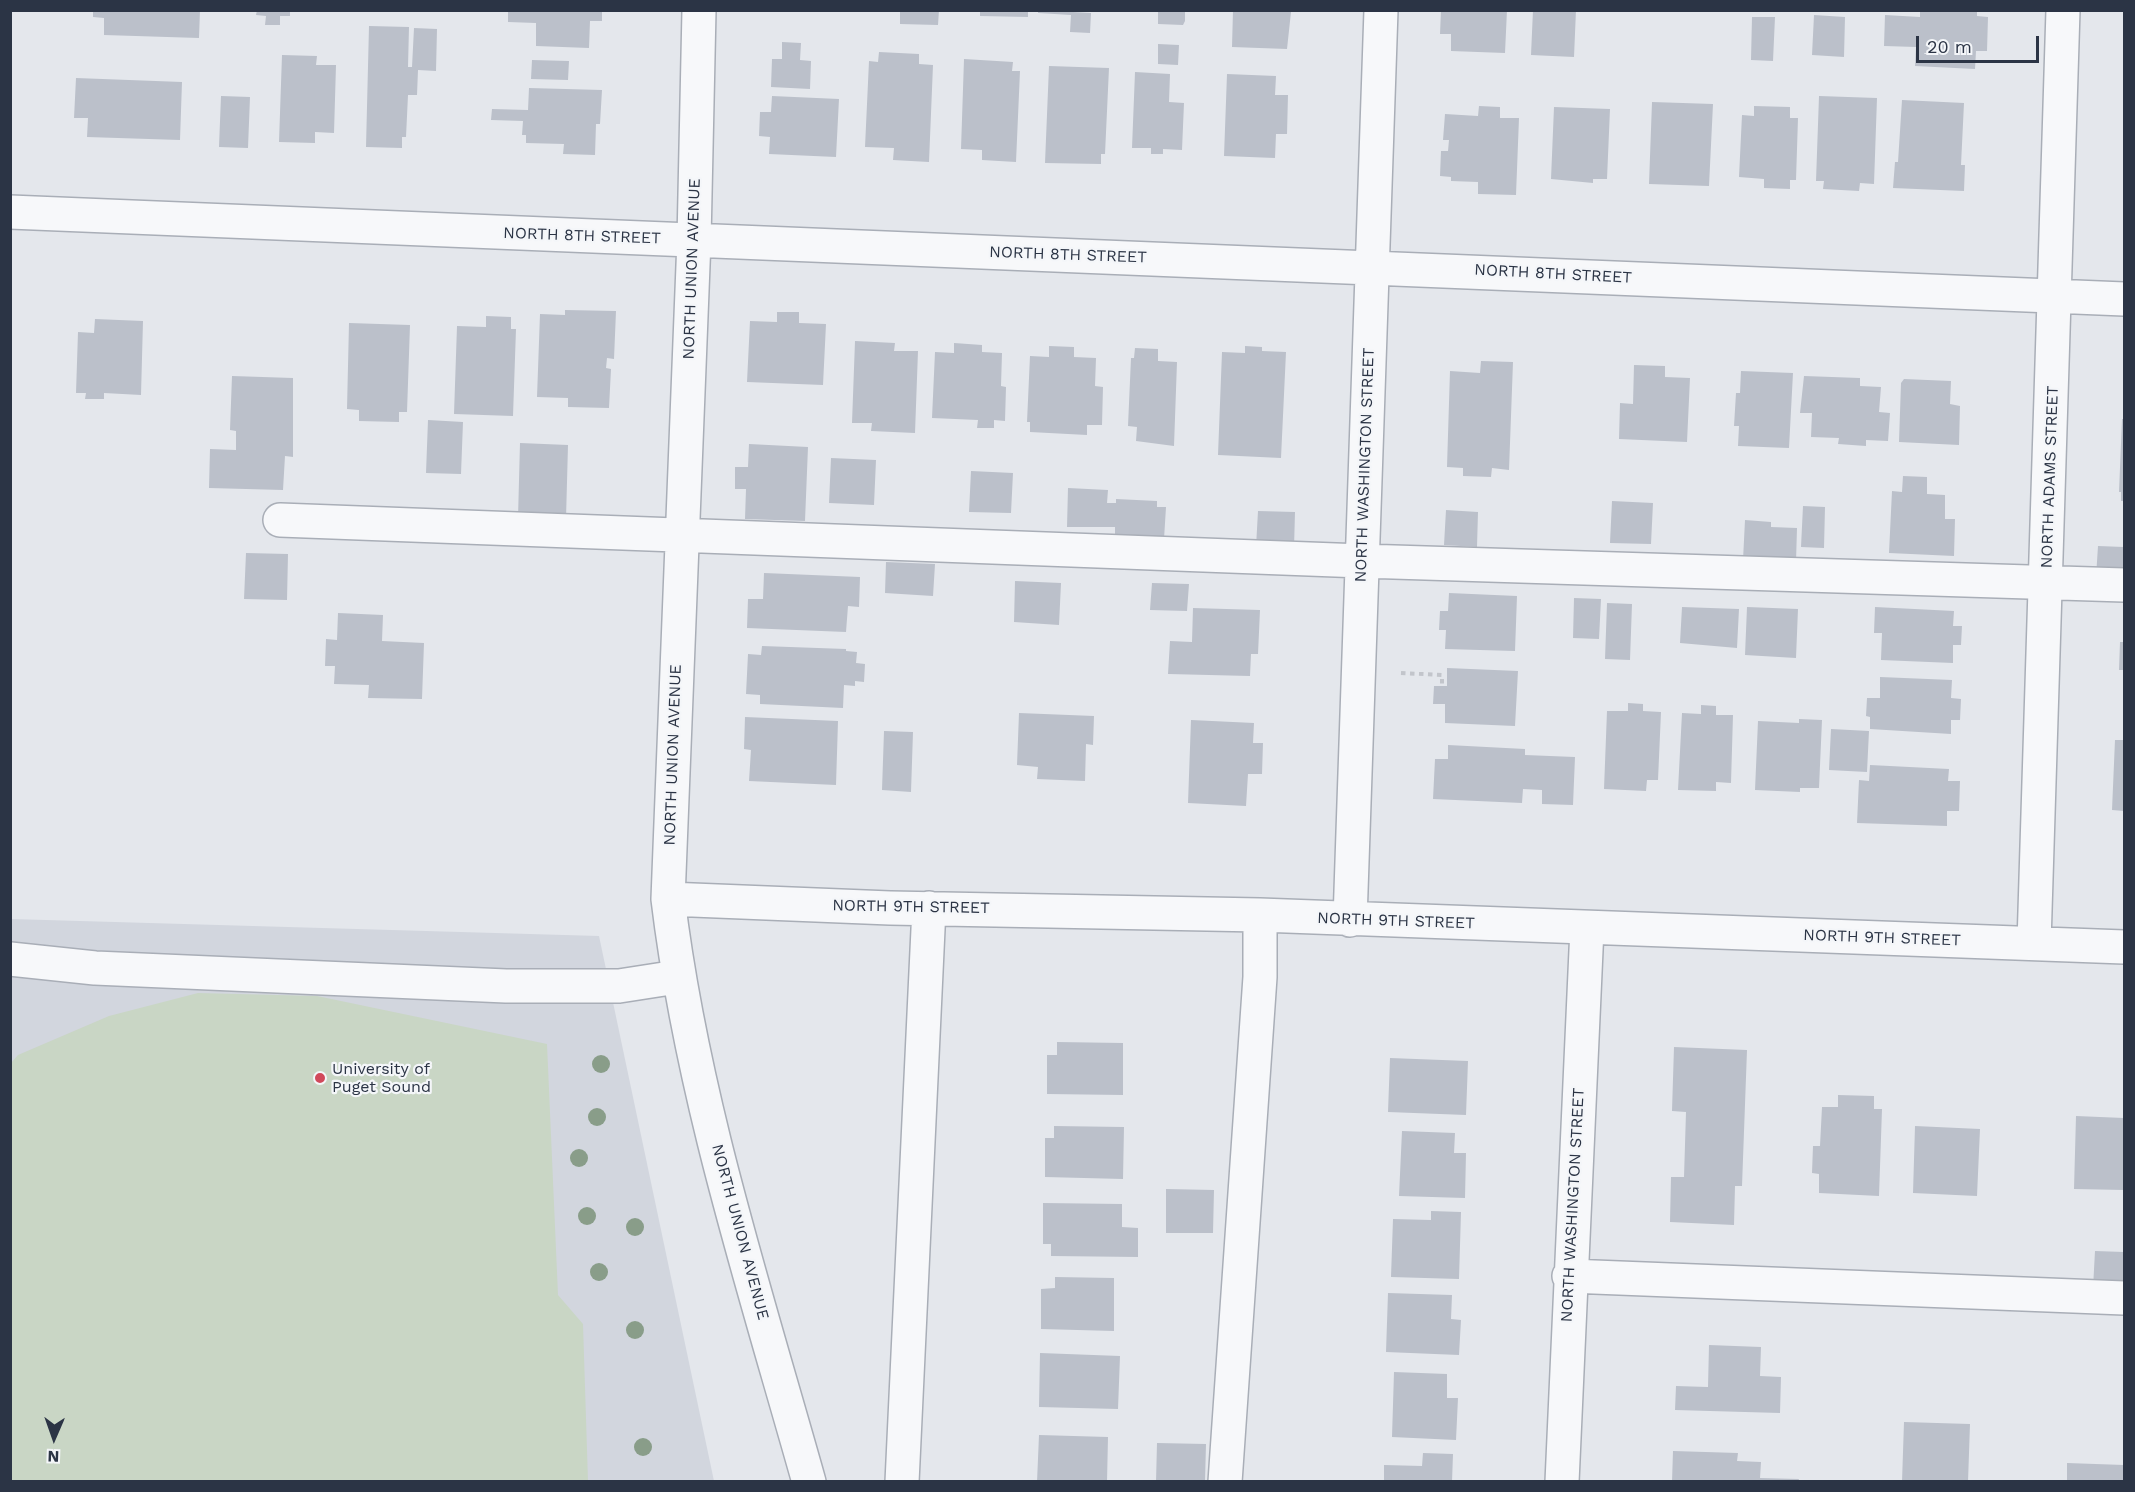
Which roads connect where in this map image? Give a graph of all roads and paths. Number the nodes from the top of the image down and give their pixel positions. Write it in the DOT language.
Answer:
graph roads {
  1 [pos="699,10"];
  2 [pos="1381,10"];
  3 [pos="2064,10"];
  4 [pos="10,212"];
  5 [pos="694,240"];
  6 [pos="1372,266"];
  7 [pos="2056,297"];
  8 [pos="2124,299"];
  9 [pos="280,520"];
  10 [pos="681,536"];
  11 [pos="1362,561"];
  12 [pos="2047,582"];
  13 [pos="2124,585"];
  14 [pos="1401,674"];
  15 [pos="1442,686"];
  16 [pos="668,898"];
  17 [pos="929,908"];
  18 [pos="1260,915"];
  19 [pos="1350,920"];
  20 [pos="1587,928"];
  21 [pos="2034,943"];
  22 [pos="2124,947"];
  23 [pos="10,959"];
  24 [pos="677,977"];
  25 [pos="1569,1276"];
  26 [pos="2124,1298"];
  27 [pos="809,1482"];
  28 [pos="902,1482"];
  29 [pos="1225,1482"];
  30 [pos="1562,1482"];
  1 -- 5 [label="street, NORTH UNION AVENUE"];
  2 -- 6 [label="street, NORTH WASHINGTON STREET"];
  3 -- 7 [label="street, NORTH ADAMS STREET"];
  4 -- 5 [label="street, NORTH 8TH STREET"];
  5 -- 6 [label="street, NORTH 8TH STREET"];
  5 -- 10 [label="street, NORTH UNION AVENUE"];
  6 -- 7 [label="street, NORTH 8TH STREET"];
  6 -- 11 [label="street, NORTH WASHINGTON STREET"];
  7 -- 8 [label="street, NORTH 8TH STREET"];
  7 -- 12 [label="street, NORTH ADAMS STREET"];
  9 -- 10 [label="street"];
  10 -- 11 [label="street"];
  10 -- 16 [label="street, NORTH UNION AVENUE"];
  11 -- 12 [label="street"];
  11 -- 19 [label="street, NORTH WASHINGTON STREET"];
  12 -- 13 [label="street"];
  12 -- 21 [label="street, NORTH ADAMS STREET"];
  14 -- 15 [label="path"];
  16 -- 17 [label="street, NORTH 9TH STREET"];
  16 -- 24 [label="street, NORTH UNION AVENUE"];
  17 -- 18 [label="street, NORTH 9TH STREET"];
  17 -- 28 [label="street"];
  18 -- 19 [label="street, NORTH 9TH STREET"];
  18 -- 29 [label="street"];
  19 -- 20 [label="street, NORTH 9TH STREET"];
  20 -- 21 [label="street, NORTH 9TH STREET"];
  20 -- 25 [label="street, NORTH WASHINGTON STREET"];
  21 -- 22 [label="street, NORTH 9TH STREET"];
  23 -- 24 [label="street"];
  24 -- 27 [label="street, NORTH UNION AVENUE"];
  25 -- 26 [label="street"];
  25 -- 30 [label="street, NORTH WASHINGTON STREET"];
}
